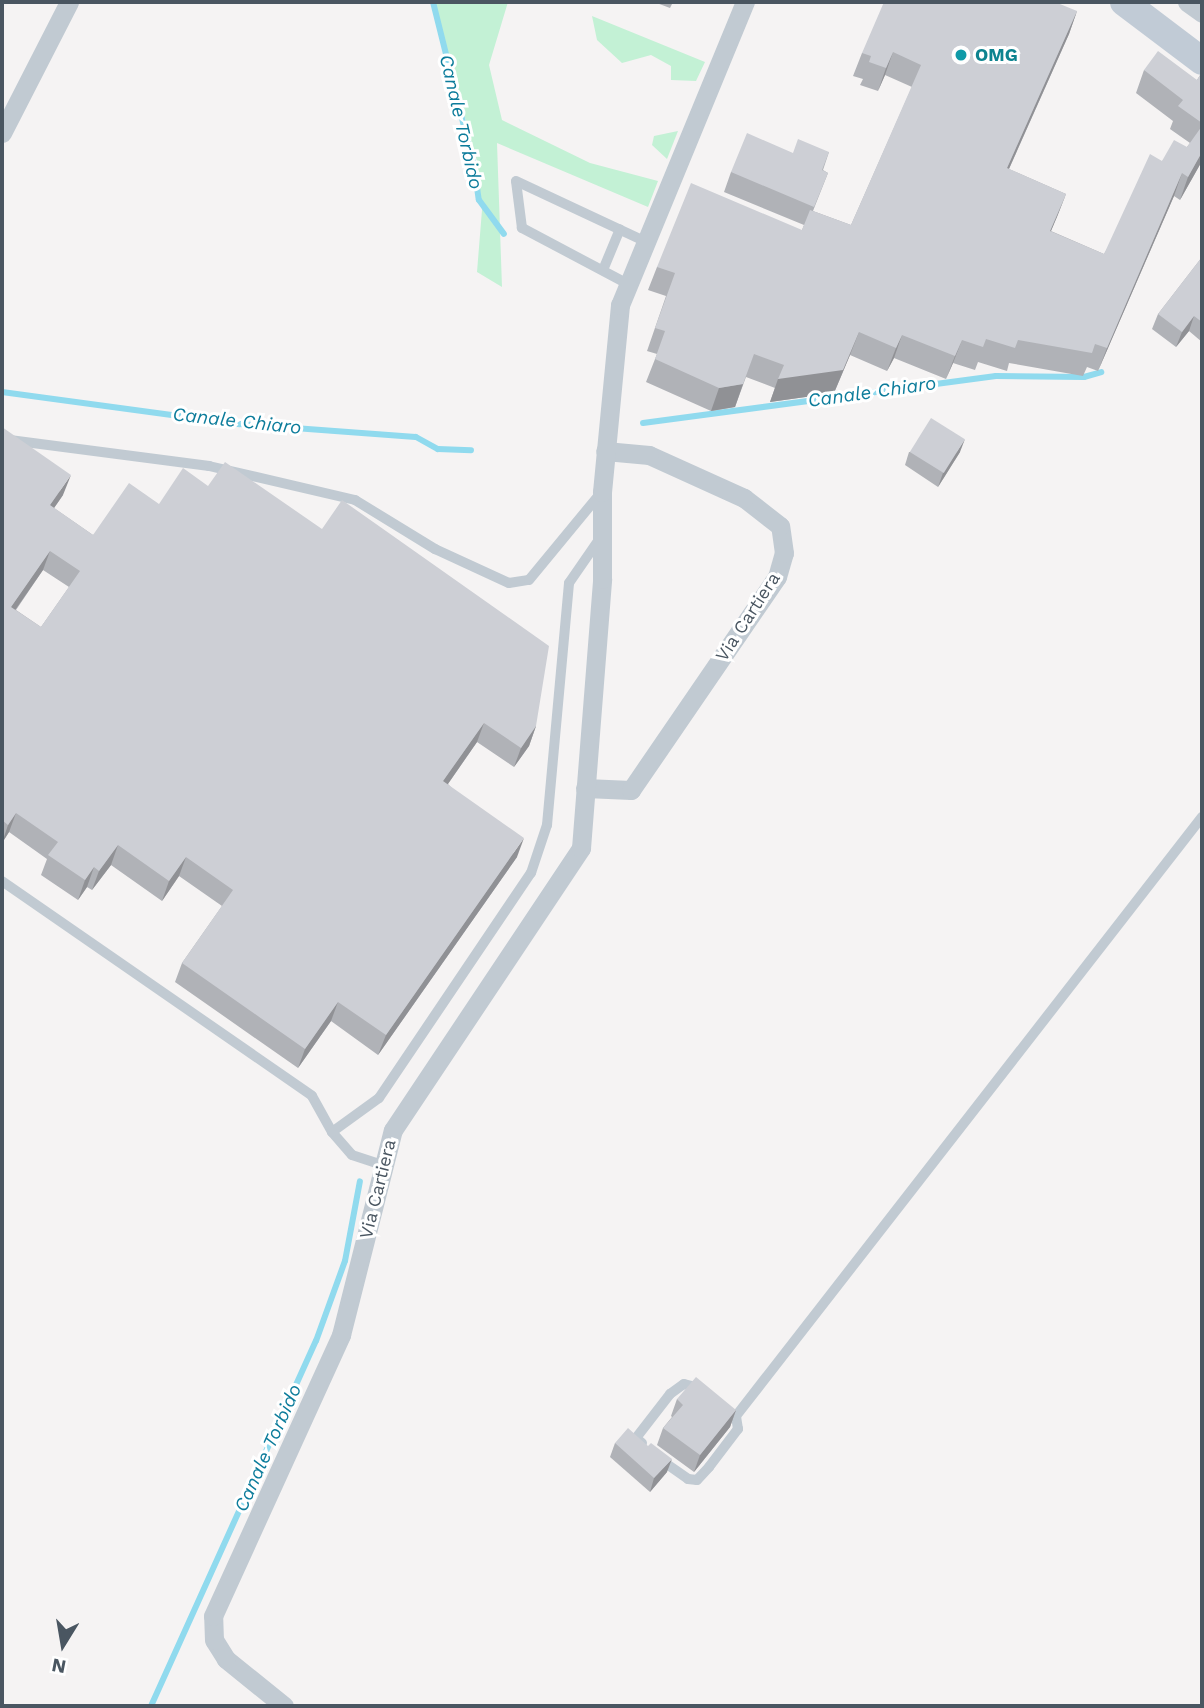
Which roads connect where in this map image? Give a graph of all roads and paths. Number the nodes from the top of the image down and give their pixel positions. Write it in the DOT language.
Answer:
graph roads {
  1 [pos="69,2"];
  2 [pos="745,2"];
  3 [pos="1124,2"];
  4 [pos="1186,2"];
  5 [pos="1202,13"];
  6 [pos="1202,61"];
  7 [pos="2,133"];
  8 [pos="620,229"];
  9 [pos="644,241"];
  10 [pos="603,271"];
  11 [pos="626,283"];
  12 [pos="2,439"];
  13 [pos="605,451"];
  14 [pos="602,492"];
  15 [pos="603,534"];
  16 [pos="585,788"];
  17 [pos="1202,817"];
  18 [pos="2,881"];
  19 [pos="332,1132"];
  20 [pos="382,1165"];
  21 [pos="714,1399"];
  22 [pos="725,1407"];
  23 [pos="736,1416"];
  24 [pos="284,1706"];
  1 -- 7 [label="street"];
  2 -- 9 [label="street, Via Cartiera"];
  3 -- 6 [label="main road"];
  4 -- 5 [label="street"];
  8 -- 9 [label="lane"];
  8 -- 10 [label="lane"];
  8 -- 10 [label="lane"];
  9 -- 11 [label="street, Via Cartiera"];
  10 -- 11 [label="lane"];
  11 -- 13 [label="street, Via Cartiera"];
  12 -- 14 [label="lane"];
  13 -- 14 [label="street, Via Cartiera"];
  13 -- 16 [label="street, Via Cartiera"];
  14 -- 15 [label="street, Via Cartiera"];
  15 -- 16 [label="street, Via Cartiera"];
  15 -- 19 [label="lane"];
  16 -- 20 [label="street, Via Cartiera"];
  17 -- 23 [label="lane"];
  18 -- 19 [label="lane"];
  19 -- 20 [label="lane"];
  20 -- 24 [label="street, Via Cartiera"];
  21 -- 23 [label="lane"];
  22 -- 23 [label="lane"];
}
